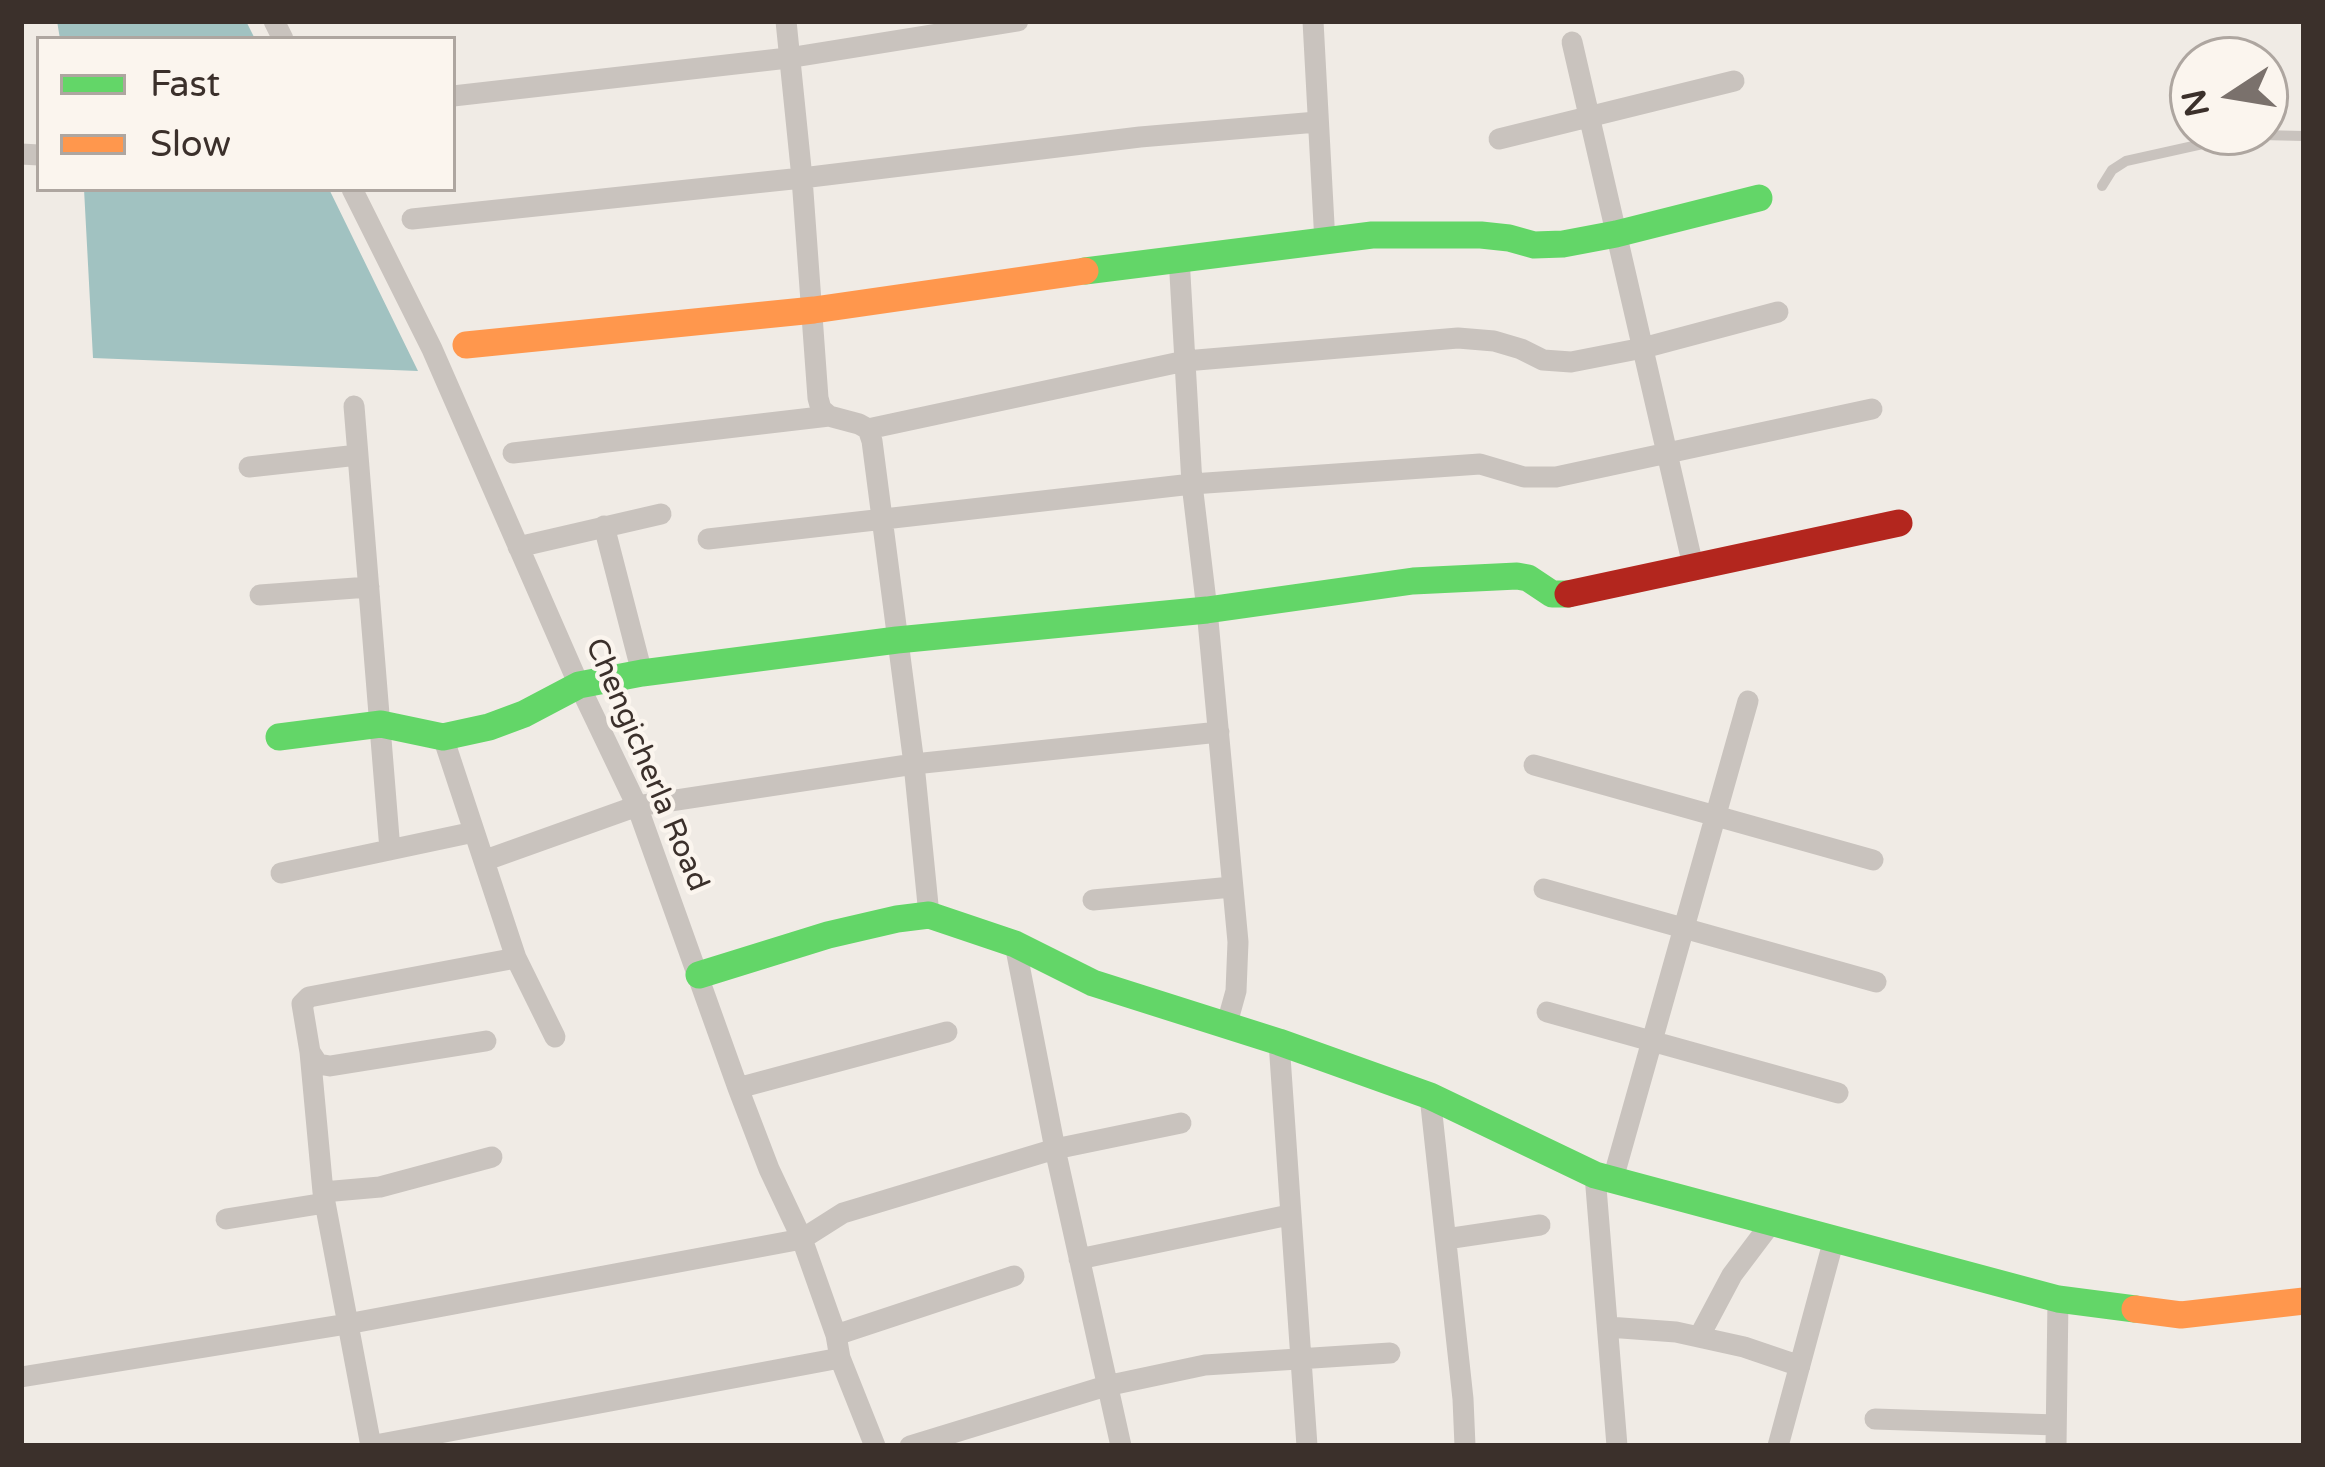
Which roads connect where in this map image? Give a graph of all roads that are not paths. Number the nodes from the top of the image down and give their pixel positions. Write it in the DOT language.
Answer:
graph roads {
  1 [pos="786,21"];
  2 [pos="1018,21"];
  3 [pos="1313,21"];
  4 [pos="1572,42"];
  5 [pos="788,58"];
  6 [pos="1734,81"];
  7 [pos="456,96"];
  8 [pos="1589,117"];
  9 [pos="1317,122"];
  10 [pos="2304,136"];
  11 [pos="1498,139"];
  12 [pos="802,178"];
  13 [pos="2102,186"];
  14 [pos="354,192"];
  15 [pos="1759,199"];
  16 [pos="412,219"];
  17 [pos="1616,234"];
  18 [pos="1324,243"];
  19 [pos="1179,256"];
  20 [pos="814,310"];
  21 [pos="1778,312"];
  22 [pos="466,345"];
  23 [pos="1642,347"];
  24 [pos="1185,361"];
  25 [pos="354,406"];
  26 [pos="1872,409"];
  27 [pos="829,416"];
  28 [pos="868,429"];
  29 [pos="513,453"];
  30 [pos="1668,454"];
  31 [pos="358,455"];
  32 [pos="249,467"];
  33 [pos="1192,484"];
  34 [pos="661,514"];
  35 [pos="884,518"];
  36 [pos="1899,523"];
  37 [pos="604,526"];
  38 [pos="708,539"];
  39 [pos="518,547"];
  40 [pos="1694,570"];
  41 [pos="369,587"];
  42 [pos="260,595"];
  43 [pos="1208,610"];
  44 [pos="897,640"];
  45 [pos="642,673"];
  46 [pos="579,685"];
  47 [pos="1748,701"];
  48 [pos="381,724"];
  49 [pos="1219,732"];
  50 [pos="279,736"];
  51 [pos="443,737"];
  52 [pos="914,764"];
  53 [pos="1534,764"];
  54 [pos="637,806"];
  55 [pos="1715,815"];
  56 [pos="474,832"];
  57 [pos="390,850"];
  58 [pos="486,860"];
  59 [pos="1873,860"];
  60 [pos="281,873"];
  61 [pos="1232,887"];
  62 [pos="1544,889"];
  63 [pos="1093,900"];
  64 [pos="928,915"];
  65 [pos="1683,929"];
  66 [pos="1015,944"];
  67 [pos="516,958"];
  68 [pos="699,975"];
  69 [pos="1876,982"];
  70 [pos="1547,1012"];
  71 [pos="1226,1027"];
  72 [pos="947,1032"];
  73 [pos="555,1037"];
  74 [pos="486,1041"];
  75 [pos="1652,1041"];
  76 [pos="1279,1042"];
  77 [pos="310,1052"];
  78 [pos="738,1088"];
  79 [pos="1838,1093"];
  80 [pos="1430,1096"];
  81 [pos="1180,1123"];
  82 [pos="1055,1149"];
  83 [pos="492,1157"];
  84 [pos="1604,1177"];
  85 [pos="324,1197"];
  86 [pos="1289,1215"];
  87 [pos="226,1220"];
  88 [pos="1772,1222"];
  89 [pos="1540,1225"];
  90 [pos="802,1239"];
  91 [pos="1446,1239"];
  92 [pos="1834,1239"];
  93 [pos="1079,1259"];
  94 [pos="1014,1276"];
  95 [pos="2058,1299"];
  96 [pos="2304,1301"];
  97 [pos="347,1324"];
  98 [pos="1608,1327"];
  99 [pos="836,1335"];
  100 [pos="1700,1337"];
  101 [pos="1390,1353"];
  102 [pos="1300,1357"];
  103 [pos="840,1358"];
  104 [pos="1800,1366"];
  105 [pos="21,1377"];
  106 [pos="1106,1386"];
  107 [pos="1875,1419"];
  108 [pos="2056,1436"];
  109 [pos="371,1446"];
  110 [pos="874,1446"];
  111 [pos="910,1446"];
  112 [pos="1121,1446"];
  113 [pos="1307,1446"];
  114 [pos="1465,1446"];
  115 [pos="1617,1446"];
  116 [pos="1778,1446"];
  1 -- 5 [label="street"];
  2 -- 5 [label="street"];
  3 -- 9 [label="street"];
  4 -- 8 [label="street"];
  5 -- 7 [label="street"];
  5 -- 12 [label="street"];
  6 -- 8 [label="street"];
  8 -- 11 [label="street"];
  8 -- 17 [label="street"];
  9 -- 12 [label="street"];
  9 -- 18 [label="street"];
  10 -- 13 [label="lane"];
  12 -- 16 [label="street"];
  12 -- 20 [label="street"];
  14 -- 39 [label="street, Chengicherla Road"];
  15 -- 17 [label="street"];
  17 -- 18 [label="street"];
  17 -- 23 [label="street"];
  18 -- 19 [label="street"];
  19 -- 20 [label="street"];
  19 -- 24 [label="street"];
  20 -- 22 [label="street"];
  20 -- 27 [label="street"];
  21 -- 23 [label="street"];
  23 -- 24 [label="street"];
  23 -- 30 [label="street"];
  24 -- 28 [label="street"];
  24 -- 33 [label="street"];
  25 -- 31 [label="street"];
  26 -- 30 [label="street"];
  27 -- 28 [label="street"];
  27 -- 29 [label="street"];
  28 -- 35 [label="street"];
  30 -- 33 [label="street"];
  30 -- 40 [label="street"];
  31 -- 32 [label="street"];
  31 -- 41 [label="street"];
  33 -- 35 [label="street"];
  33 -- 43 [label="street"];
  34 -- 37 [label="street"];
  35 -- 38 [label="street"];
  35 -- 44 [label="street"];
  36 -- 40 [label="street"];
  37 -- 39 [label="street"];
  37 -- 45 [label="street"];
  39 -- 46 [label="street, Chengicherla Road"];
  40 -- 43 [label="street"];
  41 -- 42 [label="street"];
  41 -- 48 [label="street"];
  43 -- 44 [label="street"];
  43 -- 49 [label="street"];
  44 -- 45 [label="street"];
  44 -- 52 [label="street"];
  45 -- 46 [label="street"];
  46 -- 51 [label="street"];
  46 -- 54 [label="street, Chengicherla Road"];
  47 -- 55 [label="street"];
  48 -- 50 [label="street"];
  48 -- 51 [label="street"];
  48 -- 57 [label="street"];
  49 -- 52 [label="street"];
  49 -- 61 [label="street"];
  51 -- 56 [label="street"];
  52 -- 54 [label="street"];
  52 -- 64 [label="street"];
  53 -- 55 [label="street"];
  54 -- 58 [label="street"];
  54 -- 68 [label="street, Chengicherla Road"];
  55 -- 59 [label="street"];
  55 -- 65 [label="street"];
  56 -- 57 [label="street"];
  56 -- 58 [label="street"];
  57 -- 60 [label="street"];
  58 -- 67 [label="street"];
  61 -- 63 [label="street"];
  61 -- 71 [label="street"];
  62 -- 65 [label="street"];
  64 -- 66 [label="street"];
  64 -- 68 [label="street"];
  65 -- 69 [label="street"];
  65 -- 75 [label="street"];
  66 -- 71 [label="street"];
  66 -- 82 [label="street"];
  67 -- 73 [label="street"];
  67 -- 77 [label="street"];
  68 -- 78 [label="street, Chengicherla Road"];
  70 -- 75 [label="street"];
  71 -- 76 [label="street"];
  72 -- 78 [label="street"];
  74 -- 77 [label="street"];
  75 -- 79 [label="street"];
  75 -- 84 [label="street"];
  76 -- 80 [label="street"];
  76 -- 86 [label="street"];
  77 -- 85 [label="street"];
  78 -- 90 [label="street, Chengicherla Road"];
  80 -- 84 [label="street"];
  80 -- 91 [label="street"];
  81 -- 82 [label="street"];
  82 -- 90 [label="street"];
  82 -- 93 [label="street"];
  83 -- 85 [label="street"];
  84 -- 88 [label="street"];
  84 -- 98 [label="street"];
  85 -- 87 [label="street"];
  85 -- 97 [label="street"];
  86 -- 93 [label="street"];
  86 -- 102 [label="street"];
  88 -- 92 [label="street"];
  88 -- 100 [label="street"];
  89 -- 91 [label="street"];
  90 -- 97 [label="street"];
  90 -- 99 [label="street, Chengicherla Road"];
  91 -- 114 [label="street"];
  92 -- 95 [label="street"];
  92 -- 104 [label="street"];
  93 -- 106 [label="street"];
  94 -- 99 [label="street"];
  95 -- 96 [label="street"];
  95 -- 108 [label="street"];
  97 -- 105 [label="street"];
  97 -- 109 [label="street"];
  98 -- 100 [label="street"];
  98 -- 115 [label="street"];
  99 -- 103 [label="street, Chengicherla Road"];
  100 -- 104 [label="street"];
  101 -- 102 [label="street"];
  102 -- 106 [label="street"];
  102 -- 113 [label="street"];
  103 -- 109 [label="street"];
  103 -- 110 [label="street, Chengicherla Road"];
  104 -- 116 [label="street"];
  106 -- 111 [label="street"];
  106 -- 112 [label="street"];
  107 -- 108 [label="street"];
}
